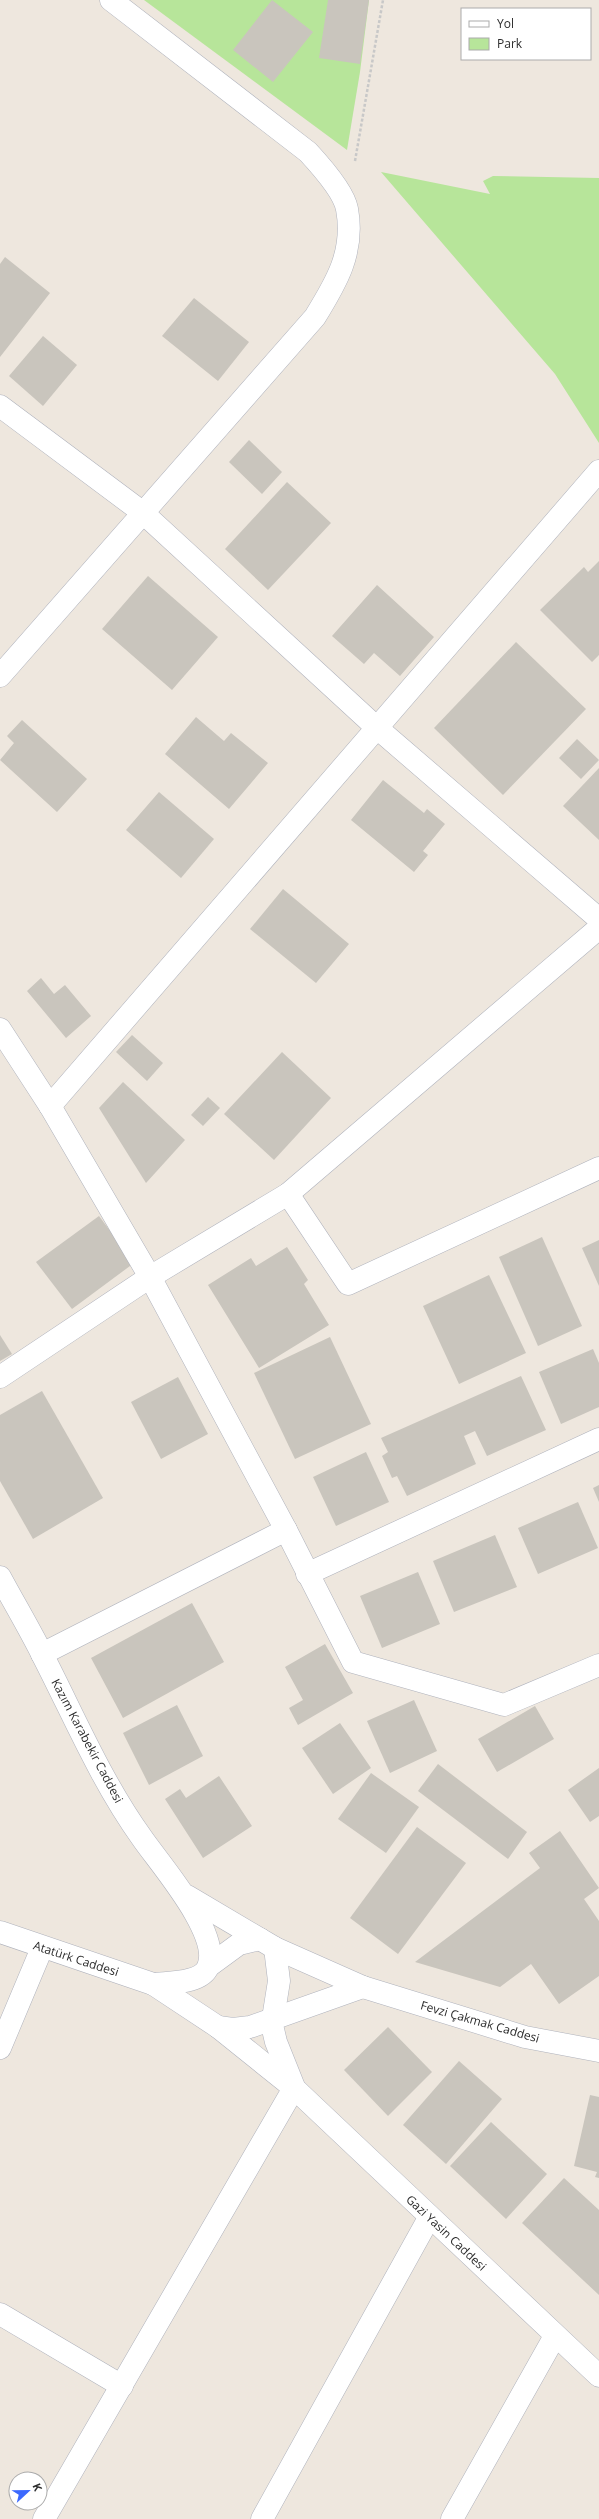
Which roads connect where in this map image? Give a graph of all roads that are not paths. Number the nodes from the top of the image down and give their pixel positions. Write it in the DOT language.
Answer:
graph roads {
  1 [pos="111,0"];
  2 [pos="0,406"];
  3 [pos="599,471"];
  4 [pos="142,512"];
  5 [pos="0,676"];
  6 [pos="376,727"];
  7 [pos="599,918"];
  8 [pos="599,928"];
  9 [pos="0,1029"];
  10 [pos="50,1106"];
  11 [pos="599,1168"];
  12 [pos="288,1194"];
  13 [pos="150,1276"];
  14 [pos="0,1377"];
  15 [pos="599,1438"];
  16 [pos="286,1530"];
  17 [pos="307,1574"];
  18 [pos="0,1577"];
  19 [pos="42,1654"];
  20 [pos="599,1665"];
  21 [pos="187,1896"];
  22 [pos="0,1932"];
  23 [pos="268,1944"];
  24 [pos="42,1948"];
  25 [pos="206,1970"];
  26 [pos="153,1984"];
  27 [pos="363,1987"];
  28 [pos="272,2019"];
  29 [pos="213,2024"];
  30 [pos="0,2048"];
  31 [pos="599,2051"];
  32 [pos="294,2088"];
  33 [pos="429,2218"];
  34 [pos="0,2314"];
  35 [pos="555,2336"];
  36 [pos="599,2376"];
  37 [pos="122,2386"];
  38 [pos="44,2519"];
  39 [pos="262,2519"];
  40 [pos="452,2519"];
  1 -- 4 [label="street"];
  2 -- 4 [label="street"];
  3 -- 6 [label="street"];
  4 -- 5 [label="street"];
  4 -- 6 [label="street"];
  6 -- 7 [label="street"];
  6 -- 10 [label="street"];
  8 -- 12 [label="street"];
  9 -- 10 [label="street"];
  10 -- 13 [label="street"];
  11 -- 12 [label="street"];
  12 -- 13 [label="street"];
  13 -- 14 [label="street"];
  13 -- 16 [label="street"];
  15 -- 17 [label="street"];
  16 -- 17 [label="street"];
  16 -- 19 [label="street"];
  17 -- 20 [label="street"];
  18 -- 19 [label="street, Kazım Karabekir Caddesi"];
  19 -- 21 [label="street, Kazım Karabekir Caddesi"];
  21 -- 23 [label="street, Fevzi Çakmak Caddesi"];
  21 -- 25 [label="street"];
  22 -- 24 [label="street, Atatürk Caddesi"];
  23 -- 25 [label="street"];
  23 -- 27 [label="street, Fevzi Çakmak Caddesi"];
  23 -- 28 [label="street"];
  24 -- 26 [label="street, Atatürk Caddesi"];
  24 -- 30 [label="street"];
  25 -- 26 [label="street"];
  25 -- 29 [label="street"];
  26 -- 29 [label="street, Gazi Yasin Caddesi"];
  27 -- 28 [label="street"];
  27 -- 31 [label="street, Fevzi Çakmak Caddesi"];
  28 -- 29 [label="street"];
  28 -- 32 [label="street"];
  29 -- 32 [label="street, Gazi Yasin Caddesi"];
  32 -- 33 [label="street, Gazi Yasin Caddesi"];
  32 -- 37 [label="street"];
  33 -- 35 [label="street, Gazi Yasin Caddesi"];
  33 -- 39 [label="street"];
  34 -- 37 [label="street"];
  35 -- 36 [label="street, Gazi Yasin Caddesi"];
  35 -- 40 [label="street"];
  37 -- 38 [label="street"];
}
